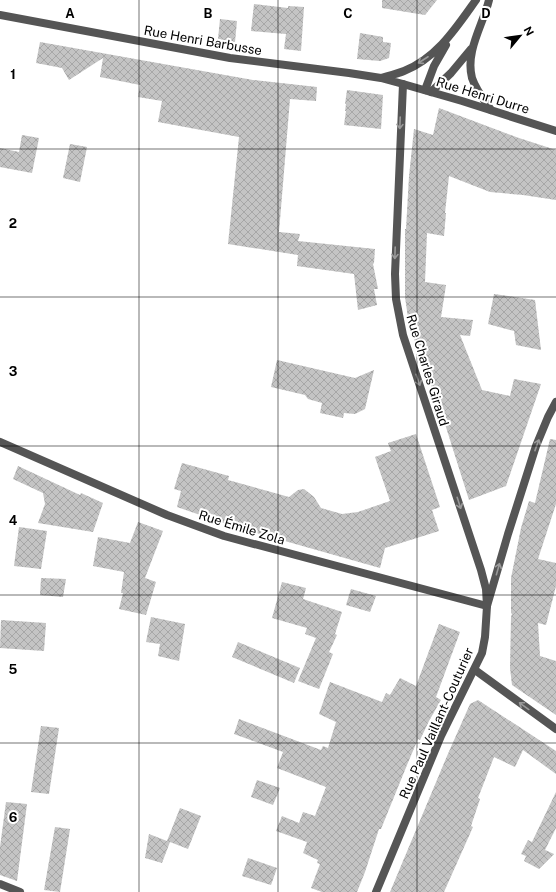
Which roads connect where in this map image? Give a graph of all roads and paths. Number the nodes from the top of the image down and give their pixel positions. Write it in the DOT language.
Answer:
graph roads {
  1 [pos="476,0"];
  2 [pos="489,0"];
  3 [pos="0,15"];
  4 [pos="452,34"];
  5 [pos="472,48"];
  6 [pos="381,78"];
  7 [pos="403,84"];
  8 [pos="428,91"];
  9 [pos="491,110"];
  10 [pos="556,131"];
  11 [pos="556,402"];
  12 [pos="0,442"];
  13 [pos="487,606"];
  14 [pos="475,670"];
  15 [pos="556,729"];
  16 [pos="0,884"];
  17 [pos="20,892"];
  18 [pos="376,892"];
  1 -- 4 [label="street"];
  2 -- 5 [label="street"];
  3 -- 6 [label="street, Rue Henri Barbusse"];
  4 -- 6 [label="street, one-way"];
  4 -- 8 [label="street"];
  5 -- 8 [label="street"];
  5 -- 9 [label="street"];
  6 -- 7 [label="street, Rue Henri Barbusse"];
  7 -- 8 [label="street, Rue Henri Durre"];
  7 -- 13 [label="street, Rue Charles Giraud, one-way"];
  8 -- 9 [label="street, Rue Henri Durre"];
  9 -- 10 [label="street, Rue Henri Durre"];
  13 -- 11 [label="street, Rue Paul Vaillant-Couturier, one-way"];
  12 -- 13 [label="street, Rue Émile Zola"];
  13 -- 14 [label="street, Rue Paul Vaillant-Couturier"];
  15 -- 14 [label="street, one-way"];
  14 -- 18 [label="street, Rue Paul Vaillant-Couturier"];
  16 -- 17 [label="street"];
}
